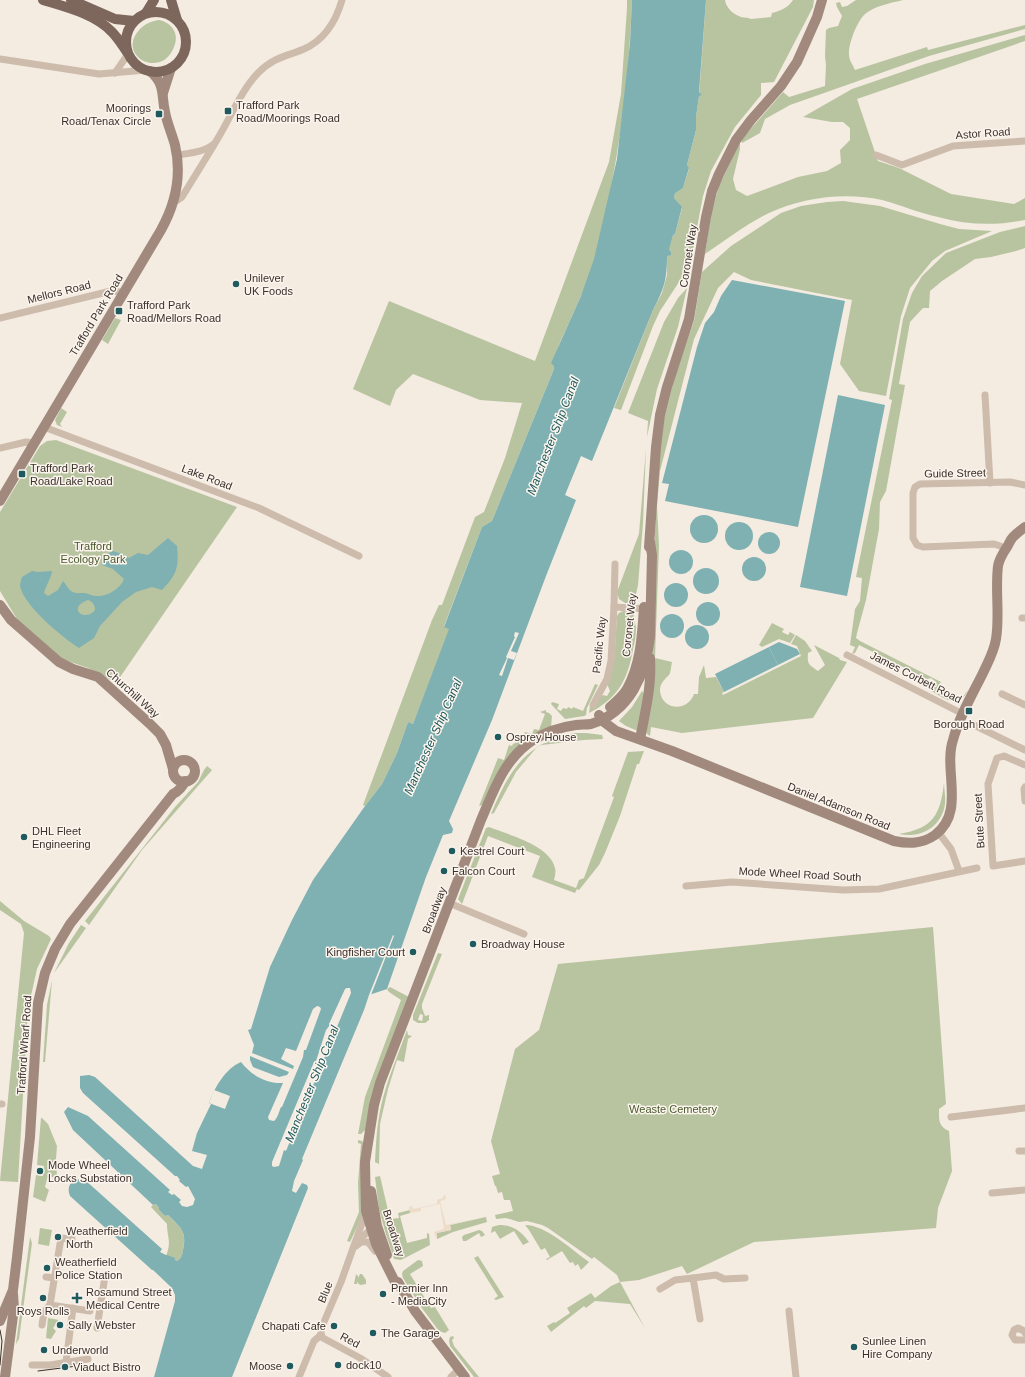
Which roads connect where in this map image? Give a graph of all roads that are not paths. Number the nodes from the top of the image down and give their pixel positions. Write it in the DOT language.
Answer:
graph roads {
  1 [pos="43,0"];
  2 [pos="71,0"];
  3 [pos="154,0"];
  4 [pos="171,0"];
  5 [pos="342,0"];
  6 [pos="822,0"];
  7 [pos="146,13"];
  8 [pos="177,20"];
  9 [pos="134,21"];
  10 [pos="127,53"];
  11 [pos="0,60"];
  12 [pos="171,68"];
  13 [pos="148,70"];
  14 [pos="115,73"];
  15 [pos="163,95"];
  16 [pos="1025,141"];
  17 [pos="215,143"];
  18 [pos="177,155"];
  19 [pos="876,155"];
  20 [pos="173,203"];
  21 [pos="123,294"];
  22 [pos="0,318"];
  23 [pos="986,395"];
  24 [pos="44,427"];
  25 [pos="34,443"];
  26 [pos="0,448"];
  27 [pos="990,483"];
  28 [pos="1025,485"];
  29 [pos="0,501"];
  30 [pos="1025,527"];
  31 [pos="1006,548"];
  32 [pos="359,556"];
  33 [pos="615,564"];
  34 [pos="0,605"];
  35 [pos="614,607"];
  36 [pos="647,608"];
  37 [pos="649,648"];
  38 [pos="847,655"];
  39 [pos="638,685"];
  40 [pos="626,690"];
  41 [pos="648,693"];
  42 [pos="1002,694"];
  43 [pos="1025,705"];
  44 [pos="598,713"];
  45 [pos="963,714"];
  46 [pos="577,724"];
  47 [pos="972,724"];
  48 [pos="640,739"];
  49 [pos="168,749"];
  50 [pos="1025,750"];
  51 [pos="183,760"];
  52 [pos="1025,765"];
  53 [pos="178,776"];
  54 [pos="1025,787"];
  55 [pos="1025,801"];
  56 [pos="938,832"];
  57 [pos="1025,861"];
  58 [pos="977,868"];
  59 [pos="959,871"];
  60 [pos="686,886"];
  61 [pos="449,903"];
  62 [pos="524,934"];
  63 [pos="1025,1108"];
  64 [pos="951,1117"];
  65 [pos="368,1145"];
  66 [pos="369,1161"];
  67 [pos="1025,1190"];
  68 [pos="992,1193"];
  69 [pos="366,1211"];
  70 [pos="371,1229"];
  71 [pos="72,1239"];
  72 [pos="356,1245"];
  73 [pos="350,1255"];
  74 [pos="105,1276"];
  75 [pos="46,1278"];
  76 [pos="55,1278"];
  77 [pos="693,1278"];
  78 [pos="745,1278"];
  79 [pos="397,1284"];
  80 [pos="660,1289"];
  81 [pos="50,1305"];
  82 [pos="73,1308"];
  83 [pos="789,1311"];
  84 [pos="95,1312"];
  85 [pos="700,1319"];
  86 [pos="4,1322"];
  87 [pos="42,1325"];
  88 [pos="97,1328"];
  89 [pos="1025,1333"];
  90 [pos="321,1335"];
  91 [pos="1025,1340"];
  92 [pos="88,1359"];
  93 [pos="66,1362"];
  94 [pos="32,1365"];
  95 [pos="462,1373"];
  96 [pos="5,1377"];
  97 [pos="299,1377"];
  98 [pos="388,1377"];
  99 [pos="451,1377"];
  100 [pos="796,1377"];
  1 -- 10 [label="main road"];
  2 -- 9 [label="main road"];
  3 -- 7 [label="main road"];
  4 -- 8 [label="main road"];
  5 -- 17 [label="street, Trafford Park Road"];
  6 -- 36 [label="street, Coronet Way"];
  7 -- 8 [label="main road"];
  7 -- 9 [label="main road"];
  8 -- 12 [label="main road"];
  9 -- 10 [label="main road"];
  10 -- 13 [label="main road"];
  10 -- 14 [label="street"];
  11 -- 14 [label="street"];
  12 -- 13 [label="main road"];
  12 -- 15 [label="street"];
  13 -- 14 [label="street"];
  13 -- 15 [label="street"];
  15 -- 18 [label="street"];
  16 -- 19 [label="street, Astor Road"];
  17 -- 18 [label="street"];
  17 -- 20 [label="street, Trafford Park Road"];
  18 -- 20 [label="street"];
  20 -- 21 [label="street, Trafford Park Road"];
  21 -- 22 [label="street, Mellors Road"];
  21 -- 24 [label="street, Trafford Park Road"];
  23 -- 27 [label="street"];
  24 -- 25 [label="street, Trafford Park Road"];
  24 -- 32 [label="street, Lake Road"];
  25 -- 26 [label="street"];
  25 -- 29 [label="street, Trafford Park Road"];
  27 -- 28 [label="street, Guide Street"];
  27 -- 31 [label="street, Guide Street"];
  30 -- 31 [label="street, James Corbett Road"];
  31 -- 45 [label="street, James Corbett Road"];
  33 -- 35 [label="street, Pacific Way"];
  34 -- 49 [label="street, Churchill Way"];
  35 -- 36 [label="street, Pacific Way"];
  35 -- 44 [label="street, Pacific Way"];
  36 -- 37 [label="street, Coronet Way"];
  36 -- 40 [label="street, Coronet Way"];
  37 -- 39 [label="street, Coronet Way"];
  37 -- 41 [label="street"];
  38 -- 45 [label="street, James Corbett Road"];
  39 -- 40 [label="street"];
  39 -- 41 [label="street"];
  39 -- 44 [label="street, Coronet Way"];
  40 -- 44 [label="street, Coronet Way"];
  41 -- 48 [label="street"];
  42 -- 43 [label="street"];
  44 -- 46 [label="street, Coronet Way"];
  44 -- 48 [label="street, Daniel Adamson Road"];
  45 -- 56 [label="street, Daniel Adamson Road"];
  46 -- 61 [label="street, Broadway"];
  47 -- 50 [label="street"];
  48 -- 56 [label="street, Daniel Adamson Road"];
  49 -- 51 [label="street, Churchill Way"];
  49 -- 53 [label="street, Churchill Way"];
  51 -- 53 [label="street"];
  51 -- 53 [label="street"];
  52 -- 57 [label="street, Bute Street"];
  53 -- 86 [label="street, Trafford Wharf Road"];
  54 -- 55 [label="street"];
  56 -- 59 [label="street"];
  58 -- 59 [label="street, Mode Wheel Road South"];
  59 -- 60 [label="street, Mode Wheel Road South"];
  61 -- 62 [label="street"];
  61 -- 65 [label="street, Broadway"];
  63 -- 64 [label="street"];
  65 -- 66 [label="street, Broadway"];
  65 -- 69 [label="street, Broadway"];
  66 -- 70 [label="street, Broadway"];
  66 -- 79 [label="street, Broadway"];
  67 -- 68 [label="street"];
  69 -- 70 [label="street, Broadway"];
  69 -- 73 [label="street, Blue"];
  70 -- 72 [label="street, Broadway"];
  70 -- 79 [label="street, Broadway"];
  71 -- 76 [label="street"];
  72 -- 73 [label="street, Broadway"];
  72 -- 79 [label="street, Broadway"];
  73 -- 90 [label="street, Blue"];
  74 -- 84 [label="street"];
  75 -- 76 [label="street"];
  76 -- 81 [label="street"];
  77 -- 78 [label="street"];
  77 -- 80 [label="street"];
  77 -- 85 [label="street"];
  79 -- 95 [label="street, Broadway"];
  81 -- 82 [label="street"];
  81 -- 87 [label="street"];
  82 -- 84 [label="street"];
  82 -- 93 [label="street"];
  83 -- 100 [label="street"];
  84 -- 88 [label="street"];
  86 -- 96 [label="street, Trafford Wharf Road"];
  89 -- 91 [label="street"];
  90 -- 97 [label="street, Blue"];
  90 -- 98 [label="street, Red"];
  92 -- 93 [label="street"];
  93 -- 94 [label="street"];
  95 -- 99 [label="street"];
}
